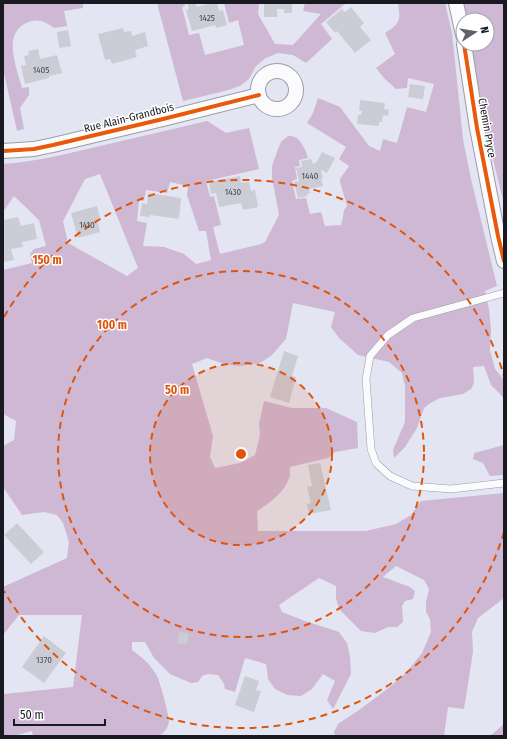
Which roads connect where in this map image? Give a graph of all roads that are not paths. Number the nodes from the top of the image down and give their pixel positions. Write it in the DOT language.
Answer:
graph roads {
  1 [pos="465,52"];
  2 [pos="259,95"];
  3 [pos="3,151"];
  4 [pos="504,261"];
  5 [pos="504,294"];
  6 [pos="504,483"];
  1 -- 4 [label="street, Chemin Pryce"];
  2 -- 3 [label="street, Rue Alain-Grandbois"];
  5 -- 6 [label="lane"];
}
